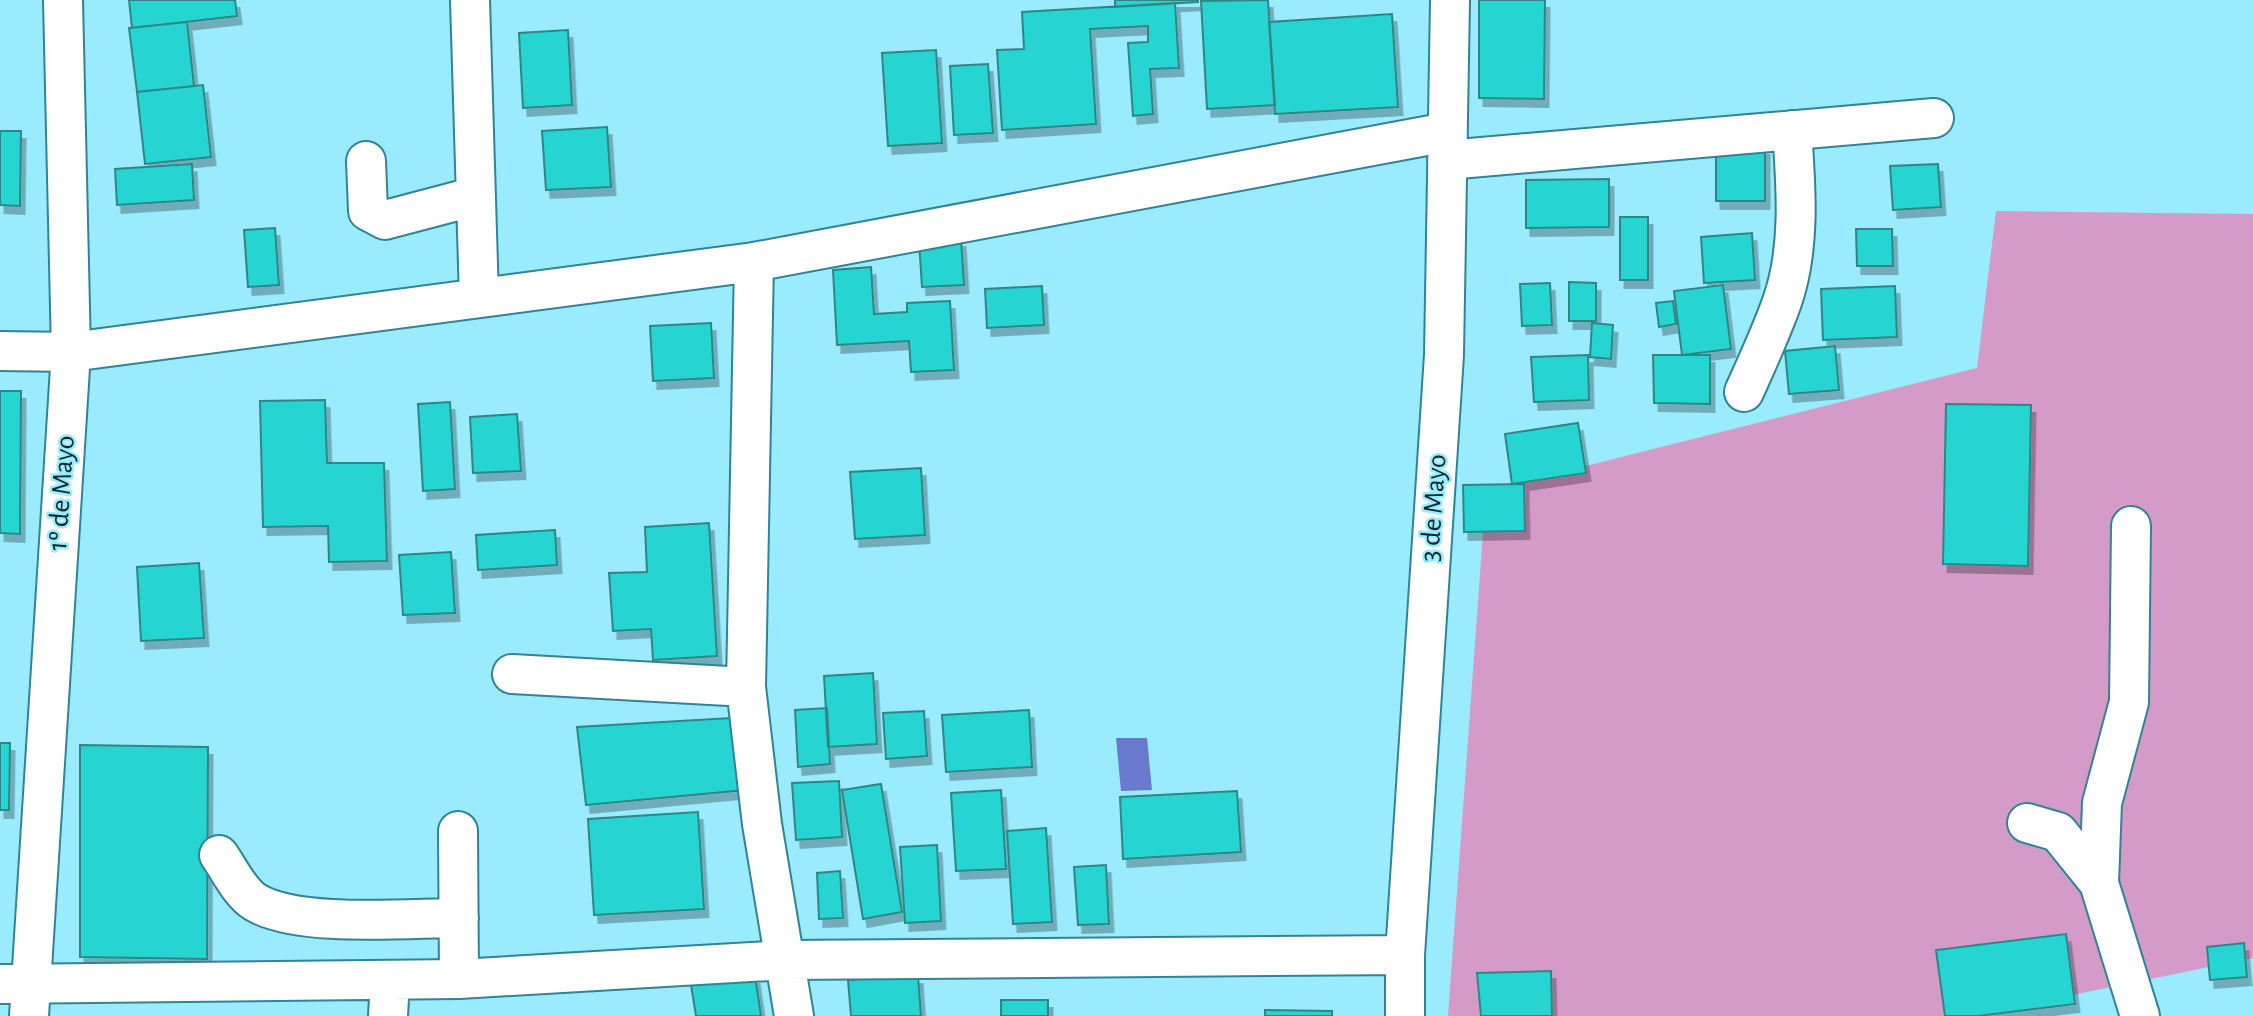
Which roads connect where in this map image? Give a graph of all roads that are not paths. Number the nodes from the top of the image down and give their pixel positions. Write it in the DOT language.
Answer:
graph roads {
  1 [pos="63,0"];
  2 [pos="470,0"];
  3 [pos="1450,0"];
  4 [pos="1934,118"];
  5 [pos="1791,130"];
  6 [pos="1447,146"];
  7 [pos="366,162"];
  8 [pos="476,196"];
  9 [pos="754,262"];
  10 [pos="479,298"];
  11 [pos="0,351"];
  12 [pos="71,352"];
  13 [pos="1744,393"];
  14 [pos="2131,526"];
  15 [pos="512,674"];
  16 [pos="746,687"];
  17 [pos="2027,823"];
  18 [pos="458,831"];
  19 [pos="219,855"];
  20 [pos="2099,883"];
  21 [pos="459,918"];
  22 [pos="1405,955"];
  23 [pos="786,960"];
  24 [pos="459,979"];
  25 [pos="19,995"];
  26 [pos="389,998"];
  27 [pos="794,1016"];
  28 [pos="1405,1016"];
  29 [pos="2140,1016"];
  1 -- 12 [label="street, 1º de Mayo"];
  2 -- 8 [label="street"];
  3 -- 6 [label="street, 3 de Mayo"];
  4 -- 5 [label="street"];
  5 -- 6 [label="street"];
  5 -- 13 [label="street"];
  6 -- 9 [label="street"];
  6 -- 22 [label="street, 3 de Mayo"];
  7 -- 8 [label="street"];
  8 -- 10 [label="street"];
  9 -- 10 [label="street"];
  9 -- 16 [label="street"];
  10 -- 12 [label="street"];
  11 -- 12 [label="street"];
  12 -- 25 [label="street, 1º de Mayo"];
  14 -- 20 [label="street"];
  15 -- 16 [label="street"];
  16 -- 23 [label="street"];
  17 -- 20 [label="street"];
  18 -- 21 [label="street"];
  19 -- 21 [label="street"];
  20 -- 29 [label="street"];
  21 -- 24 [label="street"];
  22 -- 23 [label="street"];
  22 -- 28 [label="street, 3 de Mayo"];
  23 -- 24 [label="street"];
  23 -- 27 [label="street"];
  24 -- 26 [label="street"];
  25 -- 26 [label="street"];
}
